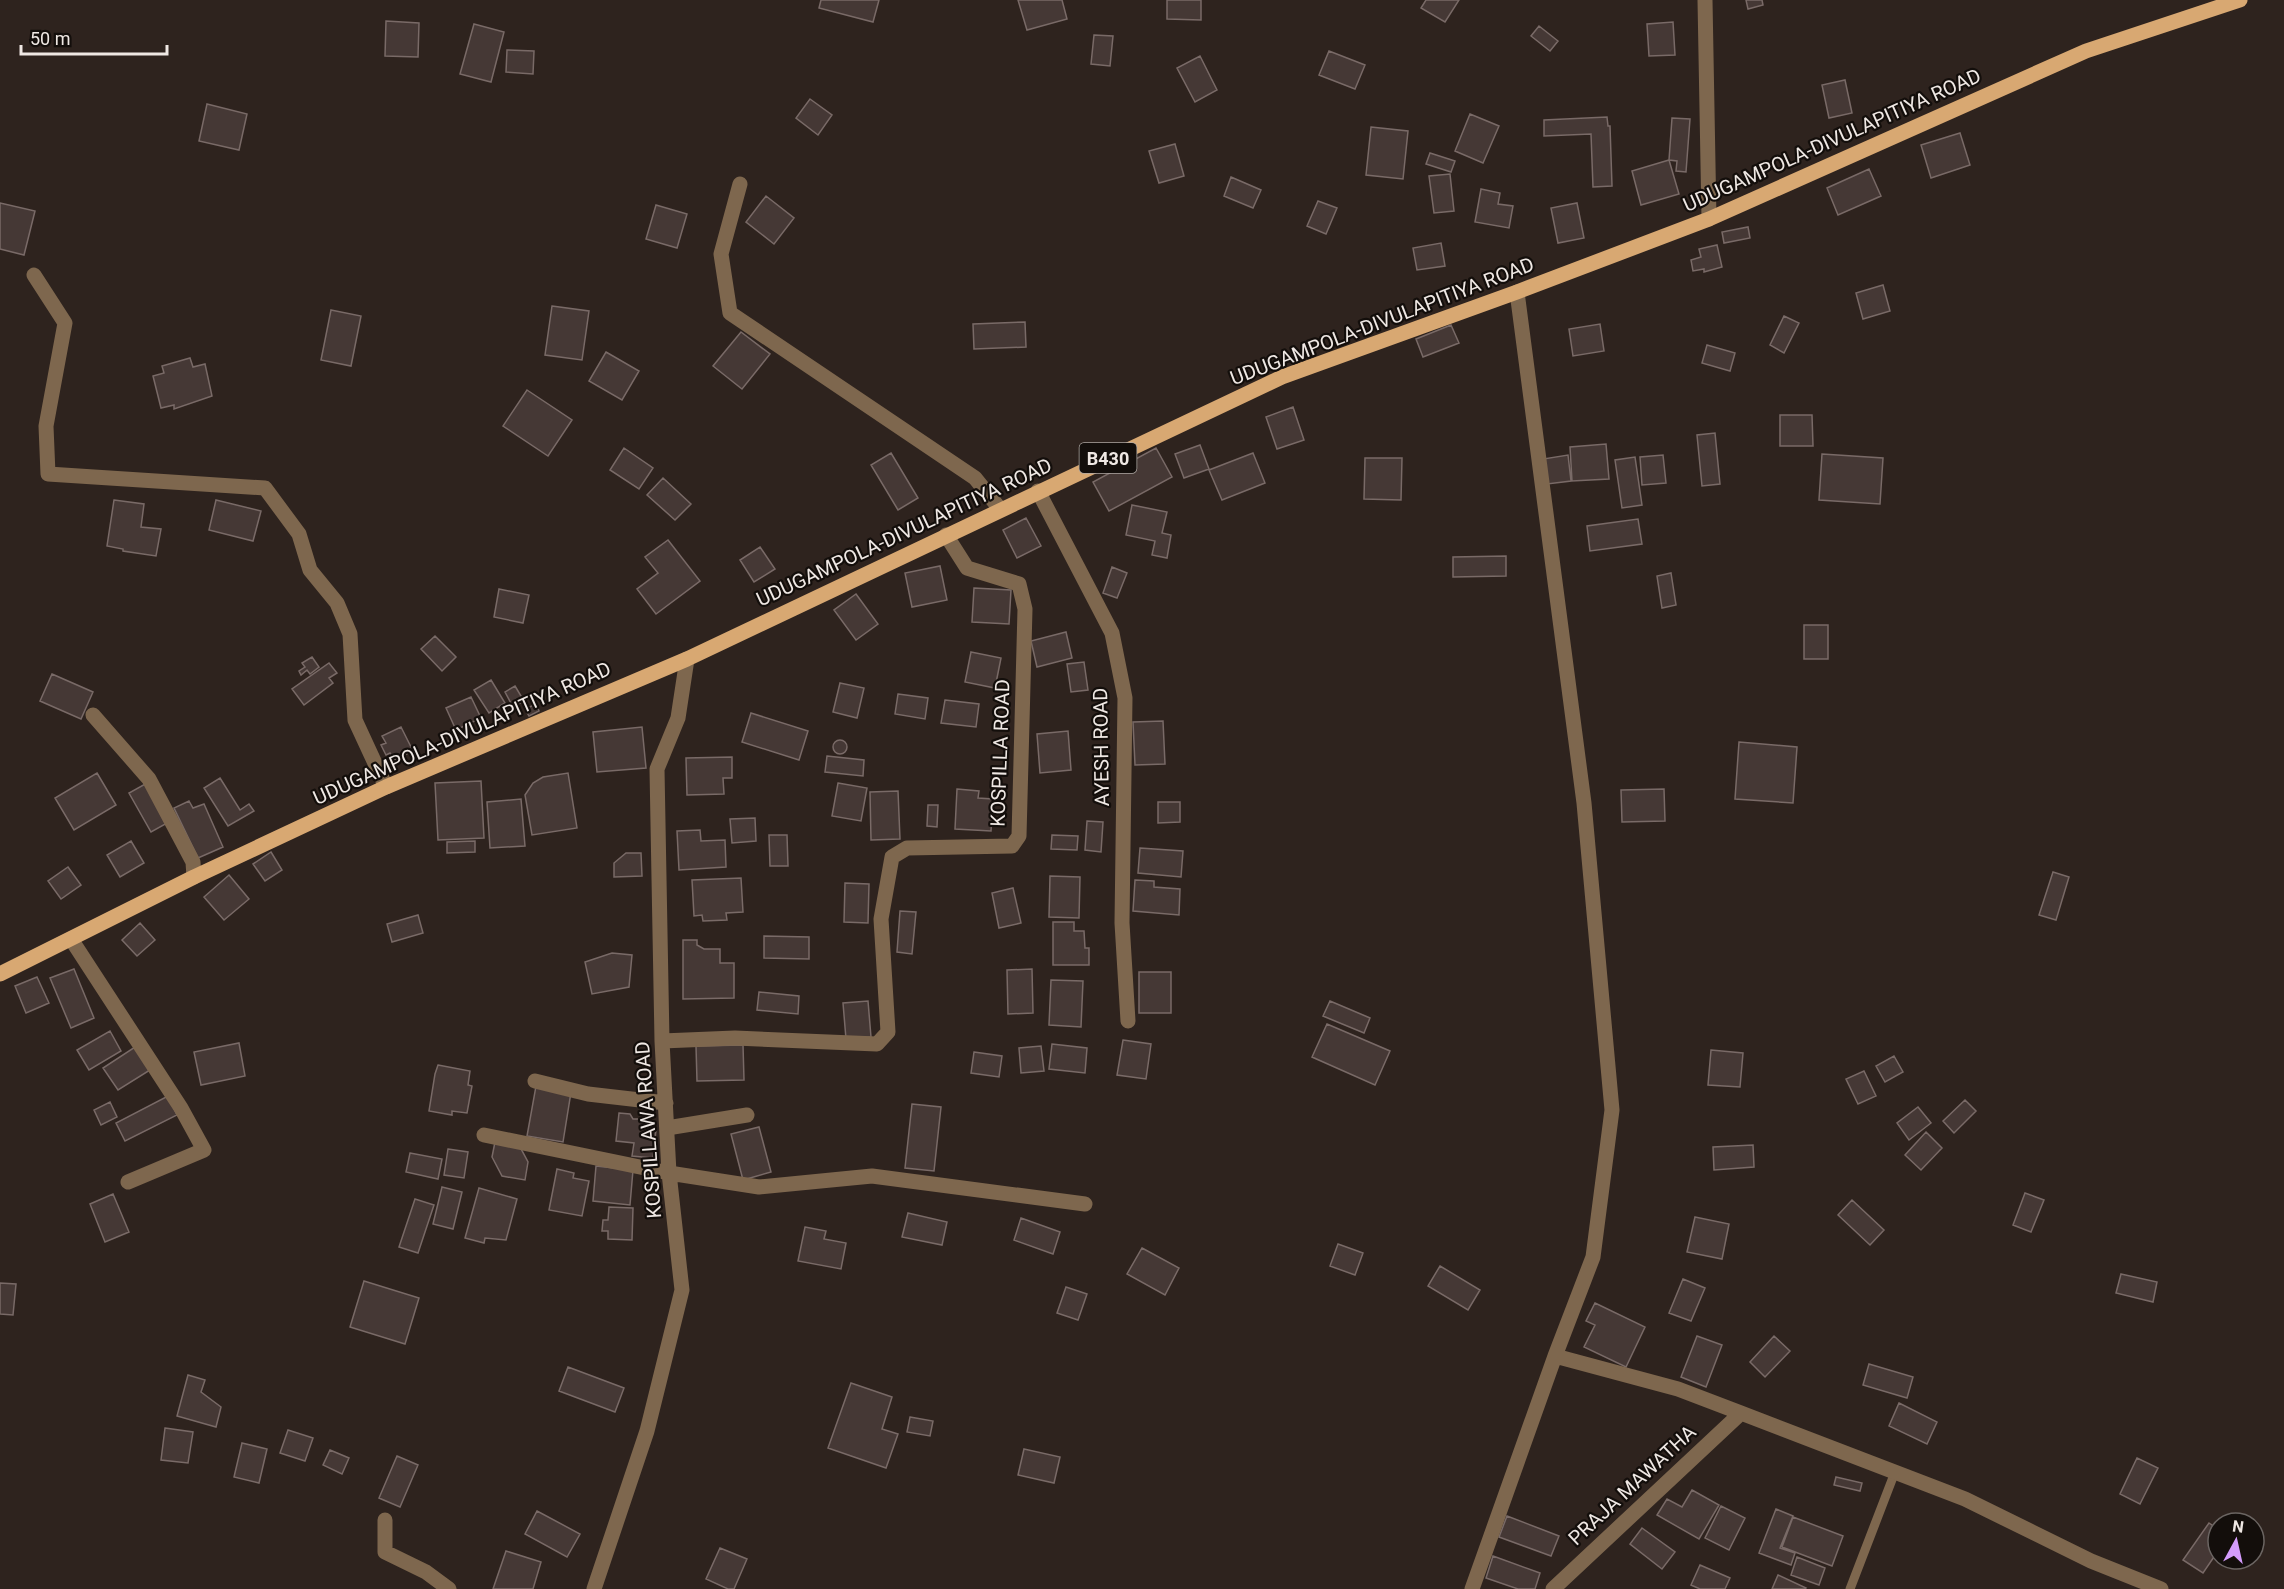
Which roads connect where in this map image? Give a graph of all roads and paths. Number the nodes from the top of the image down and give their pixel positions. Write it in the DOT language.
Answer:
graph roads {
  1 [pos="1705,0"];
  2 [pos="2240,0"];
  3 [pos="740,184"];
  4 [pos="1709,219"];
  5 [pos="34,275"];
  6 [pos="1517,292"];
  7 [pos="1038,491"];
  8 [pos="1000,509"];
  9 [pos="946,535"];
  10 [pos="687,659"];
  11 [pos="93,715"];
  12 [pos="386,787"];
  13 [pos="194,877"];
  14 [pos="72,939"];
  15 [pos="0,974"];
  16 [pos="1128,1021"];
  17 [pos="662,1041"];
  18 [pos="535,1081"];
  19 [pos="666,1103"];
  20 [pos="747,1115"];
  21 [pos="667,1128"];
  22 [pos="484,1135"];
  23 [pos="669,1173"];
  24 [pos="128,1182"];
  25 [pos="1085,1204"];
  26 [pos="1555,1356"];
  27 [pos="1741,1413"];
  28 [pos="1895,1472"];
  29 [pos="384,1520"];
  30 [pos="449,1589"];
  31 [pos="594,1589"];
  32 [pos="1472,1589"];
  33 [pos="1553,1589"];
  34 [pos="1850,1589"];
  35 [pos="2161,1589"];
  1 -- 4 [label="street"];
  2 -- 4 [label="main road, UDUGAMPOLA-DIVULAPITIYA ROAD / B430"];
  3 -- 8 [label="street"];
  4 -- 6 [label="main road, UDUGAMPOLA-DIVULAPITIYA ROAD / B430"];
  5 -- 12 [label="street"];
  6 -- 7 [label="main road, UDUGAMPOLA-DIVULAPITIYA ROAD / B430"];
  6 -- 26 [label="street"];
  7 -- 8 [label="main road, UDUGAMPOLA-DIVULAPITIYA ROAD / B430"];
  7 -- 16 [label="street, AYESH ROAD"];
  8 -- 9 [label="main road, UDUGAMPOLA-DIVULAPITIYA ROAD / B430"];
  9 -- 10 [label="main road, UDUGAMPOLA-DIVULAPITIYA ROAD / B430"];
  9 -- 17 [label="street, KOSPILLA ROAD"];
  10 -- 12 [label="main road, UDUGAMPOLA-DIVULAPITIYA ROAD / B430"];
  10 -- 17 [label="street, KOSPILLAWA ROAD"];
  11 -- 13 [label="street"];
  12 -- 13 [label="main road, UDUGAMPOLA-DIVULAPITIYA ROAD / B430"];
  13 -- 14 [label="main road, UDUGAMPOLA-DIVULAPITIYA ROAD / B430"];
  14 -- 15 [label="main road, UDUGAMPOLA-DIVULAPITIYA ROAD / B430"];
  14 -- 24 [label="street"];
  17 -- 19 [label="street, KOSPILLAWA ROAD"];
  18 -- 19 [label="street"];
  19 -- 21 [label="street, KOSPILLAWA ROAD"];
  20 -- 21 [label="street"];
  21 -- 23 [label="street, KOSPILLAWA ROAD"];
  22 -- 23 [label="street"];
  23 -- 25 [label="street"];
  23 -- 31 [label="street, KOSPILLAWA ROAD"];
  26 -- 27 [label="street"];
  26 -- 32 [label="street"];
  27 -- 28 [label="street"];
  27 -- 33 [label="street, PRAJA MAWATHA"];
  28 -- 34 [label="lane"];
  28 -- 35 [label="street"];
  29 -- 30 [label="street"];
}
